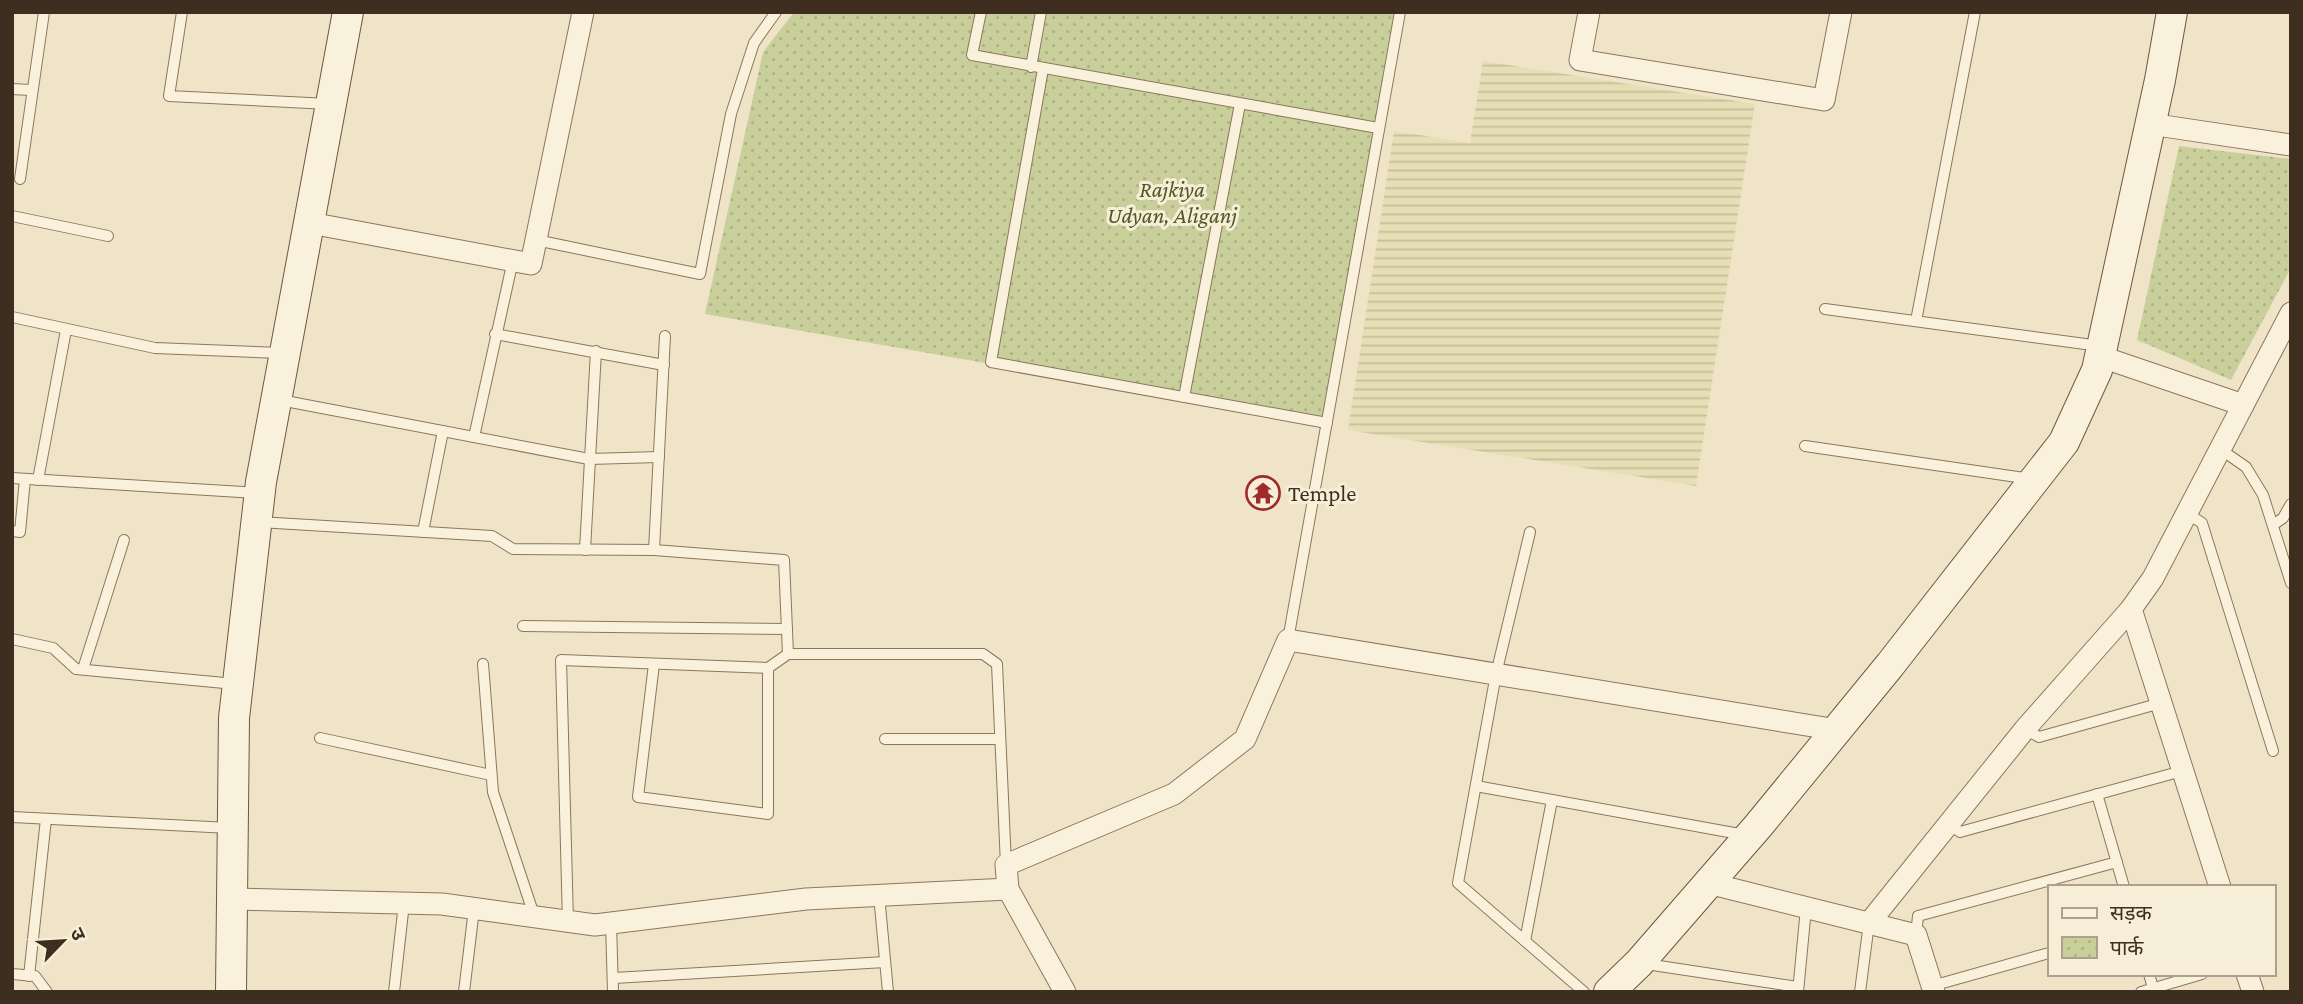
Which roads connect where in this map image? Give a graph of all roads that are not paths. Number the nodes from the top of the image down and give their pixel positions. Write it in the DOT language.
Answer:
graph roads {
  1 [pos="44,12"];
  2 [pos="182,12"];
  3 [pos="348,12"];
  4 [pos="583,12"];
  5 [pos="776,12"];
  6 [pos="981,12"];
  7 [pos="1041,12"];
  8 [pos="1400,12"];
  9 [pos="1589,12"];
  10 [pos="1841,12"];
  11 [pos="1975,12"];
  12 [pos="2172,12"];
  13 [pos="1037,68"];
  14 [pos="12,89"];
  15 [pos="31,90"];
  16 [pos="1240,104"];
  17 [pos="332,105"];
  18 [pos="2150,124"];
  19 [pos="1378,128"];
  20 [pos="2291,145"];
  21 [pos="20,178"];
  22 [pos="12,216"];
  23 [pos="310,223"];
  24 [pos="108,236"];
  25 [pos="536,240"];
  26 [pos="513,260"];
  27 [pos="1825,309"];
  28 [pos="2291,313"];
  29 [pos="12,317"];
  30 [pos="1916,321"];
  31 [pos="66,330"];
  32 [pos="495,334"];
  33 [pos="665,336"];
  34 [pos="596,351"];
  35 [pos="2101,351"];
  36 [pos="286,353"];
  37 [pos="664,365"];
  38 [pos="1184,397"];
  39 [pos="277,399"];
  40 [pos="2243,405"];
  41 [pos="1327,423"];
  42 [pos="443,431"];
  43 [pos="474,438"];
  44 [pos="1805,446"];
  45 [pos="2220,449"];
  46 [pos="659,457"];
  47 [pos="589,459"];
  48 [pos="12,478"];
  49 [pos="25,479"];
  50 [pos="2035,479"];
  51 [pos="38,480"];
  52 [pos="260,493"];
  53 [pos="2291,505"];
  54 [pos="2187,513"];
  55 [pos="257,522"];
  56 [pos="2273,525"];
  57 [pos="12,531"];
  58 [pos="423,532"];
  59 [pos="1530,532"];
  60 [pos="124,540"];
  61 [pos="585,550"];
  62 [pos="654,550"];
  63 [pos="2291,583"];
  64 [pos="2131,609"];
  65 [pos="523,626"];
  66 [pos="787,629"];
  67 [pos="12,639"];
  68 [pos="1288,640"];
  69 [pos="789,654"];
  70 [pos="483,664"];
  71 [pos="654,664"];
  72 [pos="768,668"];
  73 [pos="83,669"];
  74 [pos="1496,674"];
  75 [pos="238,684"];
  76 [pos="2161,703"];
  77 [pos="2025,729"];
  78 [pos="1837,730"];
  79 [pos="320,738"];
  80 [pos="885,739"];
  81 [pos="1000,739"];
  82 [pos="2273,751"];
  83 [pos="2182,771"];
  84 [pos="491,775"];
  85 [pos="1476,786"];
  86 [pos="2097,794"];
  87 [pos="1552,800"];
  88 [pos="12,817"];
  89 [pos="46,818"];
  90 [pos="1948,824"];
  91 [pos="233,828"];
  92 [pos="1750,835"];
  93 [pos="2117,862"];
  94 [pos="1006,864"];
  95 [pos="1708,883"];
  96 [pos="2123,885"];
  97 [pos="2219,885"];
  98 [pos="1008,889"];
  99 [pos="879,895"];
  100 [pos="232,900"];
  101 [pos="404,903"];
  102 [pos="1806,908"];
  103 [pos="474,909"];
  104 [pos="535,918"];
  105 [pos="568,922"];
  106 [pos="611,923"];
  107 [pos="1869,923"];
  108 [pos="1916,935"];
  109 [pos="1525,941"];
  110 [pos="2048,953"];
  111 [pos="885,962"];
  112 [pos="1639,962"];
  113 [pos="12,974"];
  114 [pos="29,976"];
  115 [pos="2195,976"];
  116 [pos="614,978"];
  117 [pos="1798,989"];
  118 [pos="1933,989"];
  119 [pos="2147,990"];
  120 [pos="47,992"];
  121 [pos="231,992"];
  122 [pos="394,992"];
  123 [pos="464,992"];
  124 [pos="613,992"];
  125 [pos="888,992"];
  126 [pos="1065,992"];
  127 [pos="1584,992"];
  128 [pos="1609,992"];
  129 [pos="1860,992"];
  1 -- 15 [label="lane"];
  2 -- 17 [label="lane"];
  3 -- 17 [label="street"];
  4 -- 25 [label="street"];
  5 -- 25 [label="lane"];
  6 -- 13 [label="lane"];
  7 -- 13 [label="lane"];
  8 -- 19 [label="lane"];
  9 -- 10 [label="street"];
  11 -- 30 [label="lane"];
  12 -- 18 [label="street"];
  13 -- 16 [label="lane"];
  13 -- 38 [label="lane"];
  14 -- 15 [label="lane"];
  15 -- 21 [label="lane"];
  16 -- 19 [label="lane"];
  16 -- 38 [label="lane"];
  17 -- 23 [label="street"];
  18 -- 20 [label="street"];
  18 -- 35 [label="street"];
  19 -- 41 [label="lane"];
  22 -- 24 [label="lane"];
  23 -- 26 [label="street"];
  23 -- 36 [label="street"];
  25 -- 26 [label="street"];
  26 -- 32 [label="lane"];
  27 -- 30 [label="lane"];
  28 -- 40 [label="street"];
  29 -- 31 [label="lane"];
  30 -- 35 [label="lane"];
  31 -- 36 [label="lane"];
  31 -- 51 [label="lane"];
  32 -- 34 [label="lane"];
  32 -- 43 [label="lane"];
  33 -- 37 [label="lane"];
  34 -- 37 [label="lane"];
  34 -- 47 [label="lane"];
  35 -- 40 [label="street"];
  35 -- 50 [label="street"];
  36 -- 39 [label="street"];
  37 -- 46 [label="lane"];
  38 -- 41 [label="lane"];
  39 -- 42 [label="lane"];
  39 -- 52 [label="street"];
  40 -- 45 [label="street"];
  41 -- 68 [label="lane"];
  42 -- 43 [label="lane"];
  42 -- 58 [label="lane"];
  43 -- 47 [label="lane"];
  44 -- 50 [label="lane"];
  45 -- 54 [label="street"];
  45 -- 56 [label="lane"];
  46 -- 47 [label="lane"];
  46 -- 62 [label="lane"];
  47 -- 61 [label="lane"];
  48 -- 49 [label="lane"];
  49 -- 51 [label="lane"];
  49 -- 57 [label="lane"];
  50 -- 78 [label="street"];
  51 -- 52 [label="lane"];
  52 -- 55 [label="street"];
  53 -- 56 [label="lane"];
  54 -- 64 [label="street"];
  54 -- 82 [label="lane"];
  55 -- 58 [label="lane"];
  55 -- 75 [label="street"];
  56 -- 63 [label="lane"];
  58 -- 61 [label="lane"];
  59 -- 74 [label="lane"];
  60 -- 73 [label="lane"];
  61 -- 62 [label="lane"];
  62 -- 66 [label="lane"];
  64 -- 76 [label="street"];
  64 -- 77 [label="street"];
  65 -- 66 [label="lane"];
  66 -- 69 [label="lane"];
  67 -- 73 [label="lane"];
  68 -- 74 [label="street"];
  68 -- 94 [label="street"];
  69 -- 72 [label="lane"];
  69 -- 81 [label="lane"];
  70 -- 84 [label="lane"];
  71 -- 72 [label="lane"];
  71 -- 72 [label="lane"];
  71 -- 105 [label="lane"];
  73 -- 75 [label="lane"];
  74 -- 78 [label="street"];
  74 -- 85 [label="lane"];
  75 -- 91 [label="street"];
  76 -- 77 [label="lane"];
  76 -- 83 [label="street"];
  77 -- 90 [label="street"];
  78 -- 92 [label="street"];
  79 -- 84 [label="lane"];
  80 -- 81 [label="lane"];
  81 -- 94 [label="lane"];
  83 -- 86 [label="lane"];
  83 -- 97 [label="street"];
  84 -- 104 [label="lane"];
  85 -- 87 [label="lane"];
  85 -- 109 [label="lane"];
  86 -- 90 [label="lane"];
  86 -- 93 [label="lane"];
  87 -- 92 [label="lane"];
  87 -- 109 [label="lane"];
  88 -- 89 [label="lane"];
  89 -- 91 [label="lane"];
  89 -- 114 [label="lane"];
  90 -- 107 [label="street"];
  91 -- 100 [label="street"];
  92 -- 95 [label="street"];
  93 -- 96 [label="lane"];
  93 -- 108 [label="lane"];
  94 -- 98 [label="street"];
  95 -- 102 [label="street"];
  95 -- 112 [label="street"];
  98 -- 99 [label="street"];
  98 -- 126 [label="street"];
  99 -- 106 [label="street"];
  99 -- 111 [label="lane"];
  100 -- 101 [label="street"];
  100 -- 121 [label="street"];
  101 -- 103 [label="street"];
  101 -- 122 [label="lane"];
  102 -- 107 [label="street"];
  102 -- 117 [label="lane"];
  103 -- 104 [label="street"];
  103 -- 123 [label="lane"];
  104 -- 105 [label="street"];
  105 -- 106 [label="street"];
  106 -- 116 [label="lane"];
  107 -- 108 [label="street"];
  107 -- 129 [label="lane"];
  108 -- 118 [label="street"];
  109 -- 127 [label="lane"];
  110 -- 118 [label="lane"];
  111 -- 116 [label="lane"];
  111 -- 125 [label="lane"];
  112 -- 117 [label="lane"];
  112 -- 128 [label="street"];
  113 -- 114 [label="lane"];
  114 -- 120 [label="lane"];
  115 -- 119 [label="lane"];
  116 -- 124 [label="lane"];
}
